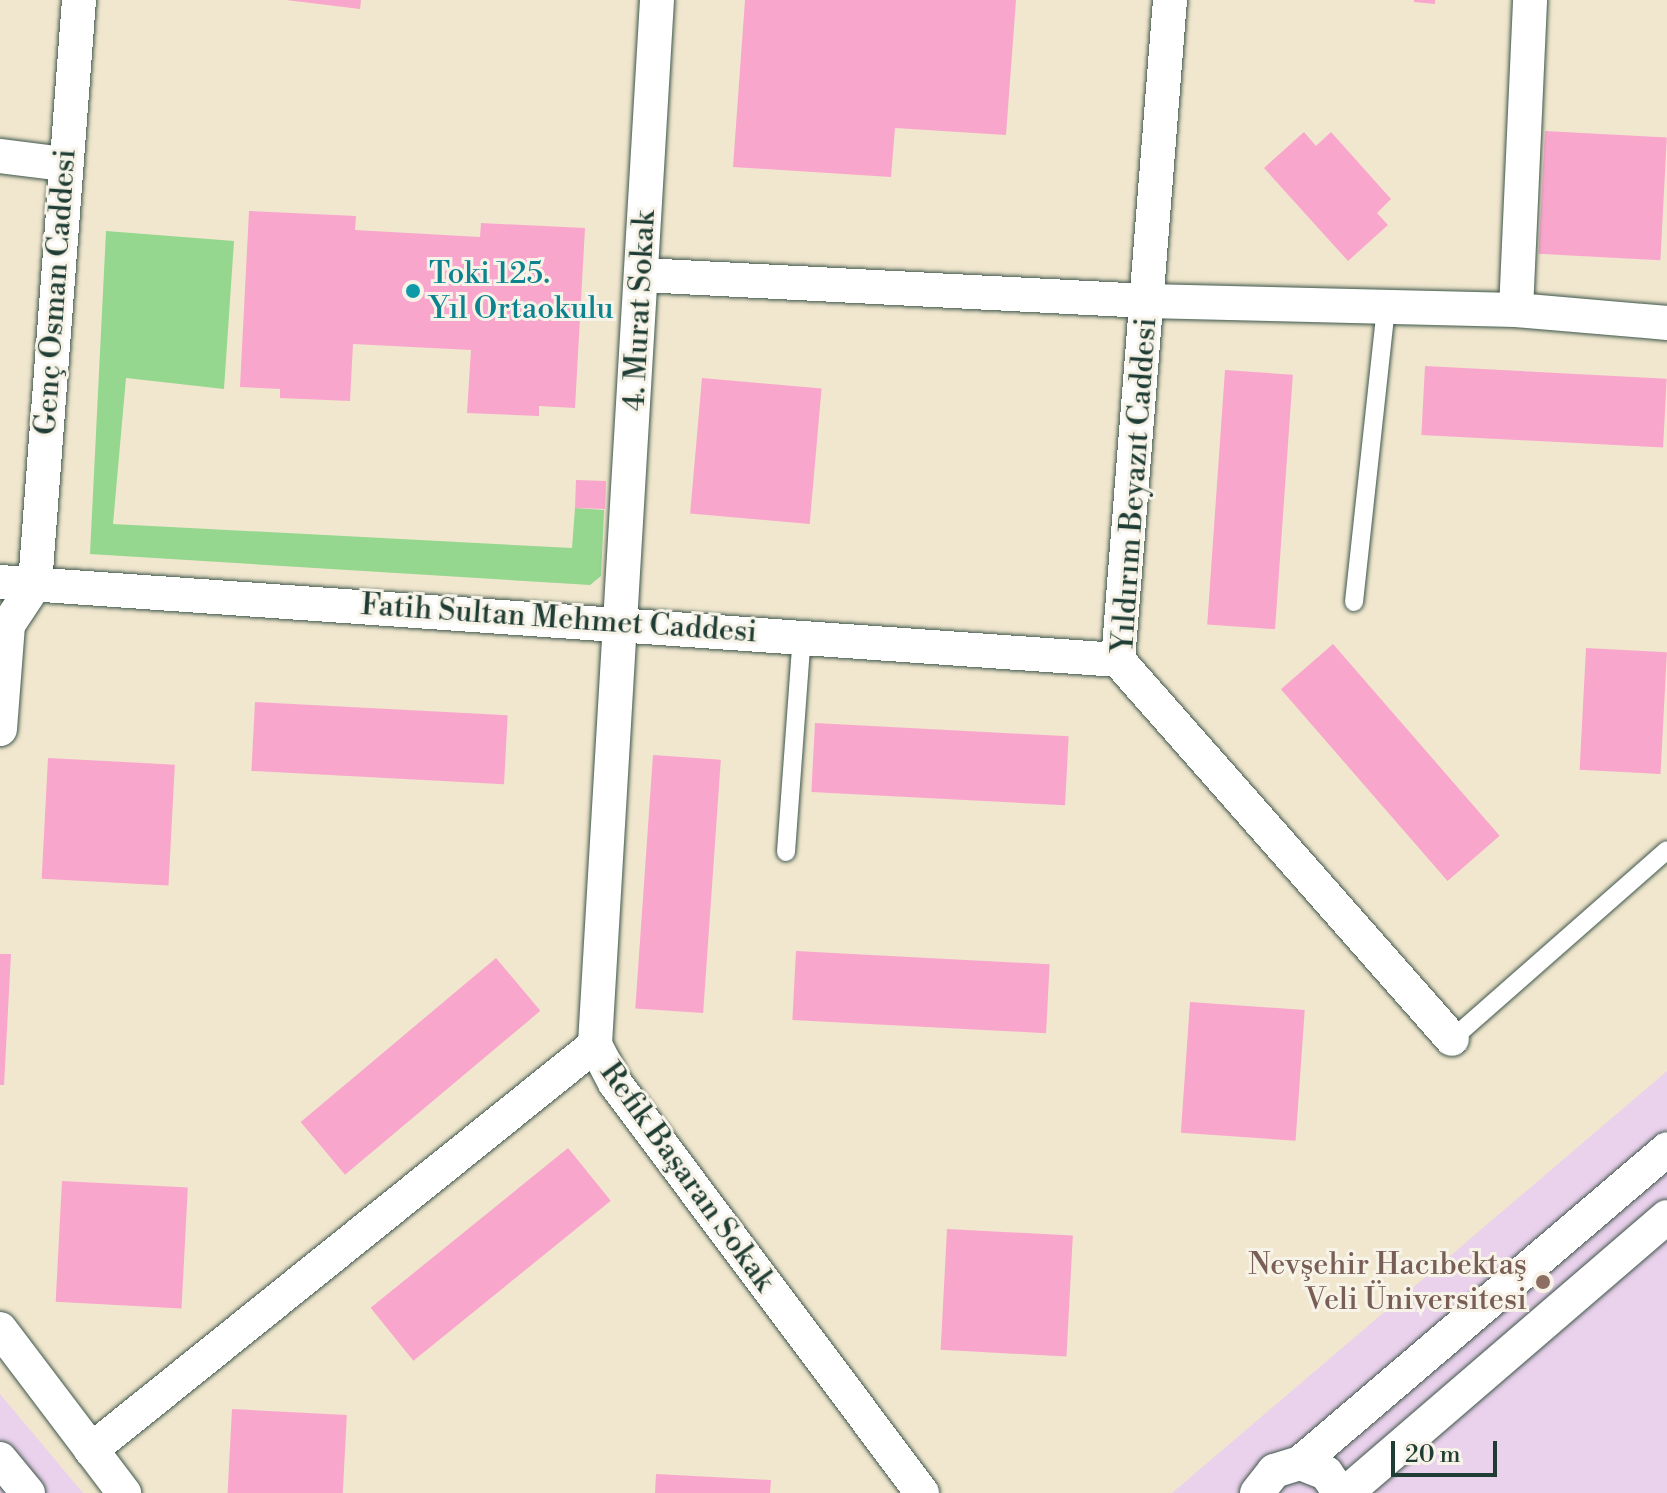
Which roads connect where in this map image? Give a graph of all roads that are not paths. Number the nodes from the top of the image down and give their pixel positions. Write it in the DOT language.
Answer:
graph roads {
  1 [pos="79,0"];
  2 [pos="657,0"];
  3 [pos="1170,0"];
  4 [pos="1530,0"];
  5 [pos="0,156"];
  6 [pos="64,164"];
  7 [pos="642,275"];
  8 [pos="1147,301"];
  9 [pos="1386,307"];
  10 [pos="1516,310"];
  11 [pos="1667,323"];
  12 [pos="0,582"];
  13 [pos="35,584"];
  14 [pos="1354,602"];
  15 [pos="622,622"];
  16 [pos="802,636"];
  17 [pos="1118,660"];
  18 [pos="0,729"];
  19 [pos="1667,850"];
  20 [pos="786,852"];
  21 [pos="1452,1039"];
  22 [pos="595,1045"];
  23 [pos="1667,1149"];
  24 [pos="1667,1217"];
  25 [pos="0,1329"];
  26 [pos="91,1450"];
  27 [pos="0,1459"];
  28 [pos="1300,1463"];
  29 [pos="28,1493"];
  30 [pos="124,1493"];
  31 [pos="922,1493"];
  32 [pos="1257,1493"];
  33 [pos="1340,1493"];
  34 [pos="1346,1493"];
  1 -- 6 [label="street, Genç Osman Caddesi"];
  2 -- 7 [label="street, 4. Murat Sokak"];
  3 -- 8 [label="street, Yıldırım Beyazıt Caddesi"];
  4 -- 10 [label="street"];
  5 -- 6 [label="street"];
  6 -- 13 [label="street, Genç Osman Caddesi"];
  7 -- 8 [label="street"];
  7 -- 15 [label="street, 4. Murat Sokak"];
  8 -- 9 [label="street"];
  8 -- 17 [label="street, Yıldırım Beyazıt Caddesi"];
  9 -- 10 [label="street"];
  9 -- 14 [label="lane"];
  10 -- 11 [label="street"];
  12 -- 13 [label="street, Fatih Sultan Mehmet Caddesi"];
  13 -- 15 [label="street, Fatih Sultan Mehmet Caddesi"];
  13 -- 18 [label="street"];
  15 -- 16 [label="street, Fatih Sultan Mehmet Caddesi"];
  15 -- 22 [label="street, Refik Başaran Sokak"];
  16 -- 17 [label="street, Fatih Sultan Mehmet Caddesi"];
  16 -- 20 [label="lane"];
  17 -- 21 [label="street, Yıldırım Beyazıt Caddesi"];
  19 -- 21 [label="lane"];
  22 -- 26 [label="street"];
  22 -- 31 [label="street, Refik Başaran Sokak"];
  23 -- 28 [label="street"];
  24 -- 34 [label="street"];
  25 -- 26 [label="street"];
  26 -- 30 [label="street"];
  27 -- 29 [label="street"];
  28 -- 32 [label="street"];
  28 -- 33 [label="street"];
}
